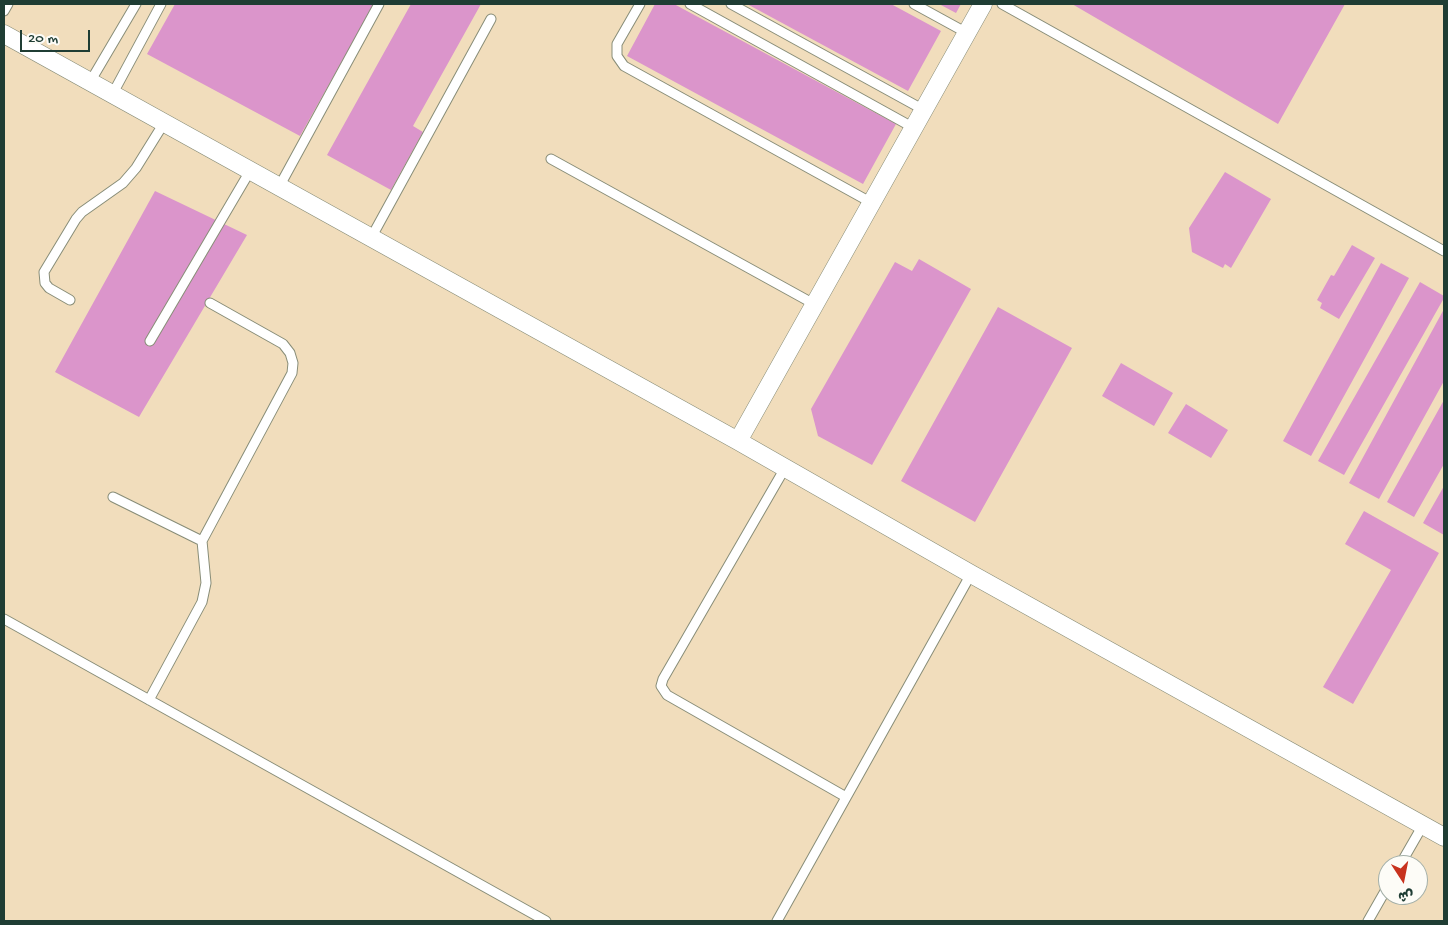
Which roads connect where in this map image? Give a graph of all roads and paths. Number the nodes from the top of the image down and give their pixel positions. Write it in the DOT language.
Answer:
graph roads {
  1 [pos="8,4"];
  2 [pos="136,4"];
  3 [pos="161,4"];
  4 [pos="379,4"];
  5 [pos="640,4"];
  6 [pos="690,4"];
  7 [pos="731,4"];
  8 [pos="914,4"];
  9 [pos="983,4"];
  10 [pos="1002,4"];
  11 [pos="4,10"];
  12 [pos="491,19"];
  13 [pos="967,33"];
  14 [pos="4,34"];
  15 [pos="90,82"];
  16 [pos="112,95"];
  17 [pos="924,110"];
  18 [pos="164,123"];
  19 [pos="914,128"];
  20 [pos="551,158"];
  21 [pos="250,171"];
  22 [pos="279,187"];
  23 [pos="872,203"];
  24 [pos="371,238"];
  25 [pos="1444,251"];
  26 [pos="70,300"];
  27 [pos="210,303"];
  28 [pos="814,304"];
  29 [pos="150,341"];
  30 [pos="738,441"];
  31 [pos="785,468"];
  32 [pos="113,497"];
  33 [pos="202,541"];
  34 [pos="971,574"];
  35 [pos="4,619"];
  36 [pos="149,700"];
  37 [pos="846,797"];
  38 [pos="1423,825"];
  39 [pos="1444,837"];
  40 [pos="1406,855"];
  41 [pos="1378,904"];
  42 [pos="546,921"];
  43 [pos="777,921"];
  44 [pos="1368,921"];
  1 -- 11 [label="lane"];
  2 -- 15 [label="lane"];
  3 -- 16 [label="lane"];
  4 -- 22 [label="lane"];
  5 -- 23 [label="lane"];
  6 -- 19 [label="lane"];
  7 -- 17 [label="lane"];
  8 -- 13 [label="lane"];
  9 -- 13 [label="street"];
  10 -- 25 [label="lane"];
  12 -- 24 [label="lane"];
  13 -- 17 [label="street"];
  14 -- 15 [label="street"];
  15 -- 16 [label="street"];
  16 -- 18 [label="street"];
  17 -- 19 [label="street"];
  18 -- 21 [label="street"];
  18 -- 26 [label="lane"];
  19 -- 23 [label="street"];
  20 -- 28 [label="lane"];
  21 -- 22 [label="street"];
  21 -- 29 [label="lane"];
  22 -- 24 [label="street"];
  23 -- 28 [label="street"];
  24 -- 30 [label="street"];
  27 -- 33 [label="lane"];
  28 -- 30 [label="street"];
  30 -- 31 [label="street"];
  31 -- 34 [label="street"];
  31 -- 37 [label="lane"];
  32 -- 33 [label="lane"];
  33 -- 36 [label="lane"];
  34 -- 37 [label="lane"];
  34 -- 38 [label="street"];
  35 -- 36 [label="lane"];
  36 -- 42 [label="lane"];
  37 -- 43 [label="lane"];
  38 -- 39 [label="street"];
  38 -- 40 [label="lane"];
  41 -- 44 [label="lane"];
}
